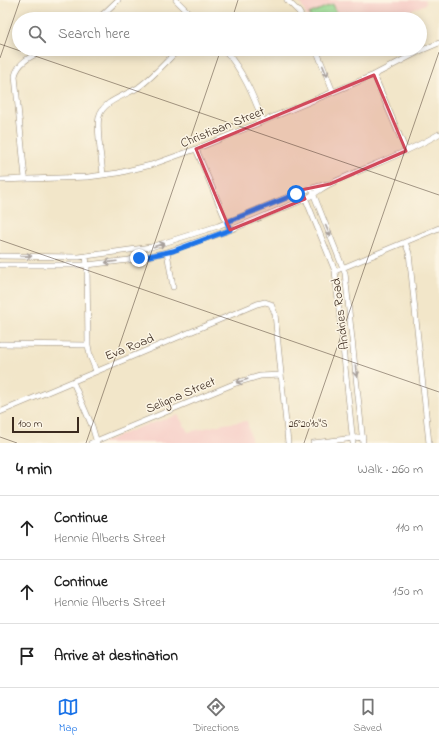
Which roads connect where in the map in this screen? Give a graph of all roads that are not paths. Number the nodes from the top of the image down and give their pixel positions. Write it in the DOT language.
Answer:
graph roads {
  1 [pos="118,0"];
  2 [pos="176,0"];
  3 [pos="287,0"];
  4 [pos="105,12"];
  5 [pos="188,12"];
  6 [pos="299,12"];
  7 [pos="439,43"];
  8 [pos="427,48"];
  9 [pos="33,56"];
  10 [pos="172,56"];
  11 [pos="229,56"];
  12 [pos="319,56"];
  13 [pos="410,56"];
  14 [pos="374,75"];
  15 [pos="333,92"];
  16 [pos="263,121"];
  17 [pos="439,134"];
  18 [pos="196,148"];
  19 [pos="406,151"];
  20 [pos="103,175"];
  21 [pos="24,178"];
  22 [pos="0,180"];
  23 [pos="330,184"];
  24 [pos="310,188"];
  25 [pos="302,191"];
  26 [pos="313,195"];
  27 [pos="305,199"];
  28 [pos="227,222"];
  29 [pos="439,228"];
  30 [pos="230,230"];
  31 [pos="405,242"];
  32 [pos="167,252"];
  33 [pos="0,256"];
  34 [pos="86,256"];
  35 [pos="0,265"];
  36 [pos="87,265"];
  37 [pos="344,268"];
  38 [pos="335,271"];
  39 [pos="173,287"];
  40 [pos="0,344"];
  41 [pos="88,345"];
  42 [pos="96,370"];
  43 [pos="281,375"];
  44 [pos="74,382"];
  45 [pos="0,412"];
  46 [pos="363,440"];
  47 [pos="353,441"];
  48 [pos="97,442"];
  49 [pos="91,443"];
  50 [pos="288,443"];
  51 [pos="313,443"];
  52 [pos="429,443"];
  1 -- 4 [label="street"];
  2 -- 5 [label="street"];
  3 -- 6 [label="street"];
  7 -- 8 [label="street, Christiaan Street"];
  9 -- 21 [label="street"];
  10 -- 20 [label="street"];
  11 -- 16 [label="street"];
  12 -- 15 [label="street, one-way"];
  13 -- 14 [label="street, Christiaan Street"];
  14 -- 15 [label="street, Christiaan Street"];
  14 -- 19 [label="street"];
  15 -- 16 [label="street, Christiaan Street"];
  16 -- 18 [label="street, Christiaan Street"];
  17 -- 19 [label="street"];
  18 -- 20 [label="street, Christiaan Street"];
  18 -- 28 [label="street"];
  19 -- 23 [label="street"];
  20 -- 21 [label="street, Christiaan Street"];
  21 -- 22 [label="street, Christiaan Street"];
  23 -- 24 [label="street"];
  23 -- 26 [label="street"];
  24 -- 25 [label="street"];
  24 -- 26 [label="street, Andries Road"];
  25 -- 27 [label="street, Andries Road"];
  25 -- 28 [label="street"];
  26 -- 27 [label="street"];
  26 -- 37 [label="street, Andries Road, one-way"];
  27 -- 30 [label="street"];
  27 -- 38 [label="street, Andries Road"];
  28 -- 30 [label="street"];
  34 -- 28 [label="street, one-way"];
  29 -- 31 [label="street"];
  30 -- 32 [label="street"];
  31 -- 37 [label="street"];
  31 -- 52 [label="street"];
  32 -- 36 [label="street, one-way"];
  32 -- 39 [label="street"];
  33 -- 34 [label="street, one-way"];
  34 -- 36 [label="street"];
  35 -- 36 [label="street"];
  36 -- 41 [label="street"];
  37 -- 38 [label="street"];
  37 -- 46 [label="street, Andries Road, one-way"];
  38 -- 47 [label="street, Andries Road"];
  40 -- 41 [label="street"];
  41 -- 42 [label="street"];
  42 -- 43 [label="street, Eva Road"];
  42 -- 44 [label="street, Eva Road"];
  43 -- 48 [label="street, Seligna Street, one-way"];
  43 -- 50 [label="street"];
  44 -- 45 [label="street, Eva Road"];
  44 -- 48 [label="street"];
  46 -- 47 [label="street"];
  47 -- 51 [label="street"];
  48 -- 49 [label="street, Seligna Street"];
}
